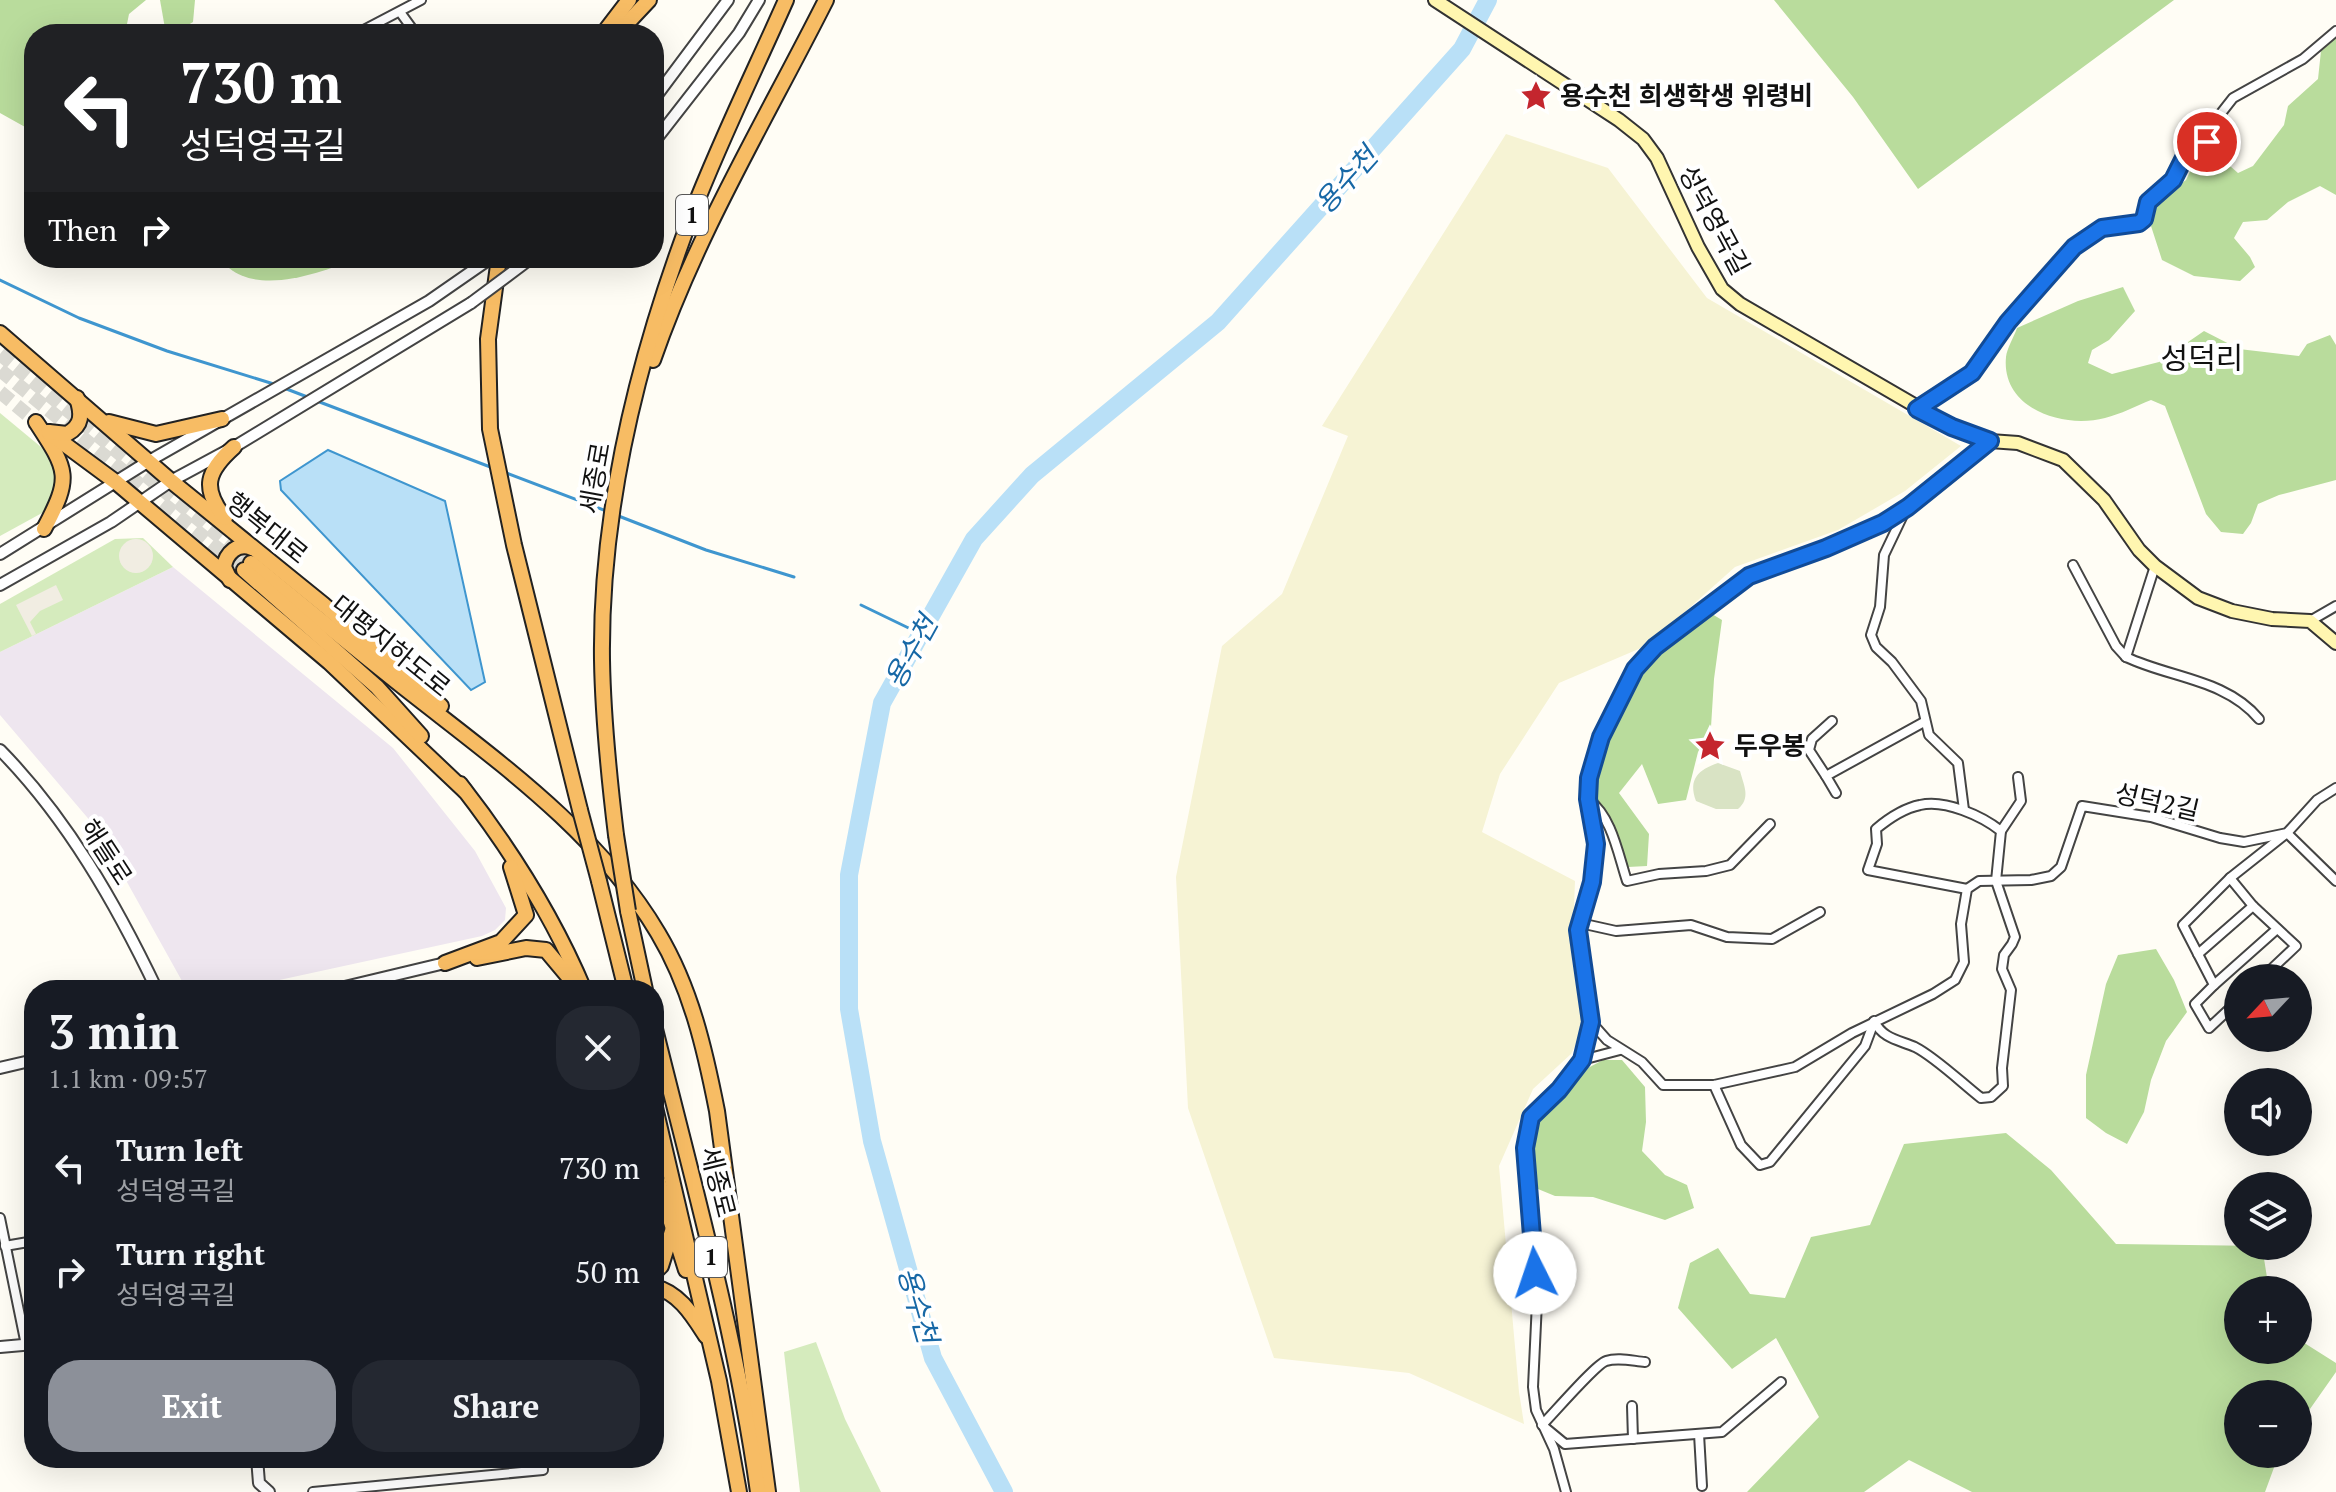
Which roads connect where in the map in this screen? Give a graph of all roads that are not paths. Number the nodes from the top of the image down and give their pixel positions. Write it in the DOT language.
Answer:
graph roads {
  1 [pos="421,0"];
  2 [pos="629,0"];
  3 [pos="649,0"];
  4 [pos="728,0"];
  5 [pos="759,0"];
  6 [pos="786,0"];
  7 [pos="826,0"];
  8 [pos="1435,0"];
  9 [pos="400,12"];
  10 [pos="376,24"];
  11 [pos="409,24"];
  12 [pos="611,24"];
  13 [pos="626,24"];
  14 [pos="2336,31"];
  15 [pos="664,86"];
  16 [pos="664,129"];
  17 [pos="478,268"];
  18 [pos="498,268"];
  19 [pos="518,268"];
  20 [pos="0,333"];
  21 [pos="77,398"];
  22 [pos="1917,409"];
  23 [pos="96,414"];
  24 [pos="222,419"];
  25 [pos="42,427"];
  26 [pos="626,439"];
  27 [pos="1990,441"];
  28 [pos="234,447"];
  29 [pos="149,461"];
  30 [pos="171,481"];
  31 [pos="117,483"];
  32 [pos="140,504"];
  33 [pos="1908,507"];
  34 [pos="44,529"];
  35 [pos="243,540"];
  36 [pos="0,554"];
  37 [pos="250,561"];
  38 [pos="2073,565"];
  39 [pos="2155,566"];
  40 [pos="233,584"];
  41 [pos="0,585"];
  42 [pos="2336,606"];
  43 [pos="2310,621"];
  44 [pos="2336,643"];
  45 [pos="2126,657"];
  46 [pos="2259,719"];
  47 [pos="1832,721"];
  48 [pos="1924,722"];
  49 [pos="0,750"];
  50 [pos="1826,776"];
  51 [pos="2018,777"];
  52 [pos="2336,788"];
  53 [pos="465,791"];
  54 [pos="1836,793"];
  55 [pos="1588,799"];
  56 [pos="1964,810"];
  57 [pos="1770,824"];
  58 [pos="2001,831"];
  59 [pos="2287,833"];
  60 [pos="502,841"];
  61 [pos="2230,878"];
  62 [pos="1996,881"];
  63 [pos="2336,881"];
  64 [pos="1967,889"];
  65 [pos="2253,906"];
  66 [pos="1820,912"];
  67 [pos="1580,923"];
  68 [pos="2277,929"];
  69 [pos="2198,954"];
  70 [pos="445,963"];
  71 [pos="2277,964"];
  72 [pos="152,980"];
  73 [pos="374,980"];
  74 [pos="571,980"];
  75 [pos="579,980"];
  76 [pos="624,980"];
  77 [pos="643,980"];
  78 [pos="2214,985"];
  79 [pos="2224,1014"];
  80 [pos="1874,1021"];
  81 [pos="1591,1022"];
  82 [pos="1620,1050"];
  83 [pos="1582,1060"];
  84 [pos="24,1062"];
  85 [pos="664,1067"];
  86 [pos="0,1068"];
  87 [pos="1714,1085"];
  88 [pos="664,1146"];
  89 [pos="664,1200"];
  90 [pos="0,1218"];
  91 [pos="673,1228"];
  92 [pos="24,1243"];
  93 [pos="5,1246"];
  94 [pos="664,1256"];
  95 [pos="664,1289"];
  96 [pos="24,1320"];
  97 [pos="706,1336"];
  98 [pos="24,1345"];
  99 [pos="0,1347"];
  100 [pos="1645,1362"];
  101 [pos="719,1381"];
  102 [pos="1781,1382"];
  103 [pos="1632,1406"];
  104 [pos="1542,1425"];
  105 [pos="1699,1434"];
  106 [pos="1633,1439"];
  107 [pos="258,1468"];
  108 [pos="543,1468"];
  109 [pos="1702,1486"];
  110 [pos="401,1488"];
  111 [pos="269,1492"];
  112 [pos="313,1492"];
  113 [pos="739,1492"];
  114 [pos="758,1492"];
  115 [pos="768,1492"];
  116 [pos="1566,1492"];
  1 -- 9 [label="street"];
  2 -- 12 [label="highway"];
  3 -- 13 [label="highway"];
  4 -- 15 [label="street"];
  5 -- 16 [label="street"];
  6 -- 26 [label="highway, 세종로 / 1"];
  7 -- 26 [label="highway"];
  8 -- 22 [label="main road, 성덕영곡길"];
  9 -- 10 [label="street"];
  9 -- 11 [label="street"];
  14 -- 22 [label="street"];
  17 -- 24 [label="street"];
  18 -- 76 [label="highway, bridge"];
  19 -- 28 [label="street, bridge"];
  20 -- 21 [label="highway, 행복대로"];
  21 -- 23 [label="highway, 행복대로"];
  21 -- 25 [label="highway"];
  22 -- 27 [label="main road, 성덕영곡길"];
  23 -- 24 [label="highway"];
  23 -- 29 [label="highway, 행복대로"];
  24 -- 29 [label="street"];
  25 -- 31 [label="highway"];
  25 -- 34 [label="highway"];
  26 -- 77 [label="highway, 세종로 / 1, bridge"];
  27 -- 33 [label="street"];
  27 -- 39 [label="main road, 성덕영곡길"];
  28 -- 30 [label="street"];
  28 -- 35 [label="highway"];
  29 -- 30 [label="highway, 행복대로"];
  29 -- 31 [label="street"];
  30 -- 32 [label="street"];
  30 -- 35 [label="highway, 행복대로"];
  31 -- 32 [label="highway"];
  31 -- 34 [label="street"];
  32 -- 40 [label="highway"];
  32 -- 41 [label="street"];
  33 -- 48 [label="street"];
  33 -- 55 [label="street"];
  34 -- 36 [label="street"];
  35 -- 37 [label="highway, 행복대로"];
  37 -- 40 [label="highway"];
  37 -- 53 [label="highway, 대평지하도로"];
  37 -- 115 [label="highway, 대평지하도로"];
  38 -- 45 [label="street"];
  39 -- 43 [label="main road, 성덕영곡길"];
  39 -- 45 [label="street"];
  40 -- 53 [label="highway"];
  42 -- 43 [label="street"];
  43 -- 44 [label="main road"];
  45 -- 46 [label="street"];
  47 -- 50 [label="street"];
  48 -- 50 [label="street"];
  48 -- 56 [label="street"];
  49 -- 72 [label="street, 해들로"];
  50 -- 54 [label="street"];
  51 -- 58 [label="street"];
  52 -- 59 [label="street"];
  53 -- 60 [label="highway"];
  55 -- 57 [label="street"];
  55 -- 67 [label="street"];
  56 -- 58 [label="street"];
  56 -- 64 [label="street"];
  58 -- 62 [label="street"];
  59 -- 61 [label="street"];
  59 -- 62 [label="street, 성덕2길"];
  59 -- 63 [label="street"];
  60 -- 70 [label="highway"];
  60 -- 75 [label="highway"];
  61 -- 65 [label="street"];
  61 -- 69 [label="street"];
  62 -- 64 [label="street, 성덕2길"];
  62 -- 80 [label="street"];
  64 -- 80 [label="street"];
  65 -- 68 [label="street"];
  65 -- 69 [label="street"];
  66 -- 67 [label="street"];
  67 -- 81 [label="street"];
  68 -- 71 [label="street"];
  68 -- 78 [label="street"];
  69 -- 78 [label="street"];
  70 -- 73 [label="street"];
  70 -- 74 [label="highway"];
  78 -- 79 [label="street"];
  80 -- 87 [label="street"];
  80 -- 87 [label="street"];
  81 -- 82 [label="street"];
  81 -- 83 [label="street"];
  82 -- 83 [label="street"];
  82 -- 87 [label="street"];
  83 -- 104 [label="street"];
  84 -- 86 [label="street"];
  85 -- 114 [label="highway, 세종로 / 1"];
  88 -- 101 [label="highway, 세종로 / 1"];
  89 -- 91 [label="highway"];
  90 -- 93 [label="street"];
  91 -- 94 [label="highway"];
  91 -- 97 [label="highway"];
  92 -- 93 [label="street"];
  93 -- 96 [label="street"];
  95 -- 97 [label="highway"];
  97 -- 101 [label="highway"];
  98 -- 99 [label="street"];
  100 -- 104 [label="street"];
  101 -- 113 [label="highway, 세종로 / 1"];
  102 -- 105 [label="street"];
  103 -- 106 [label="street"];
  104 -- 106 [label="street"];
  104 -- 116 [label="street"];
  105 -- 106 [label="street"];
  105 -- 109 [label="street"];
  107 -- 111 [label="street"];
  108 -- 110 [label="street"];
  110 -- 112 [label="street"];
}
